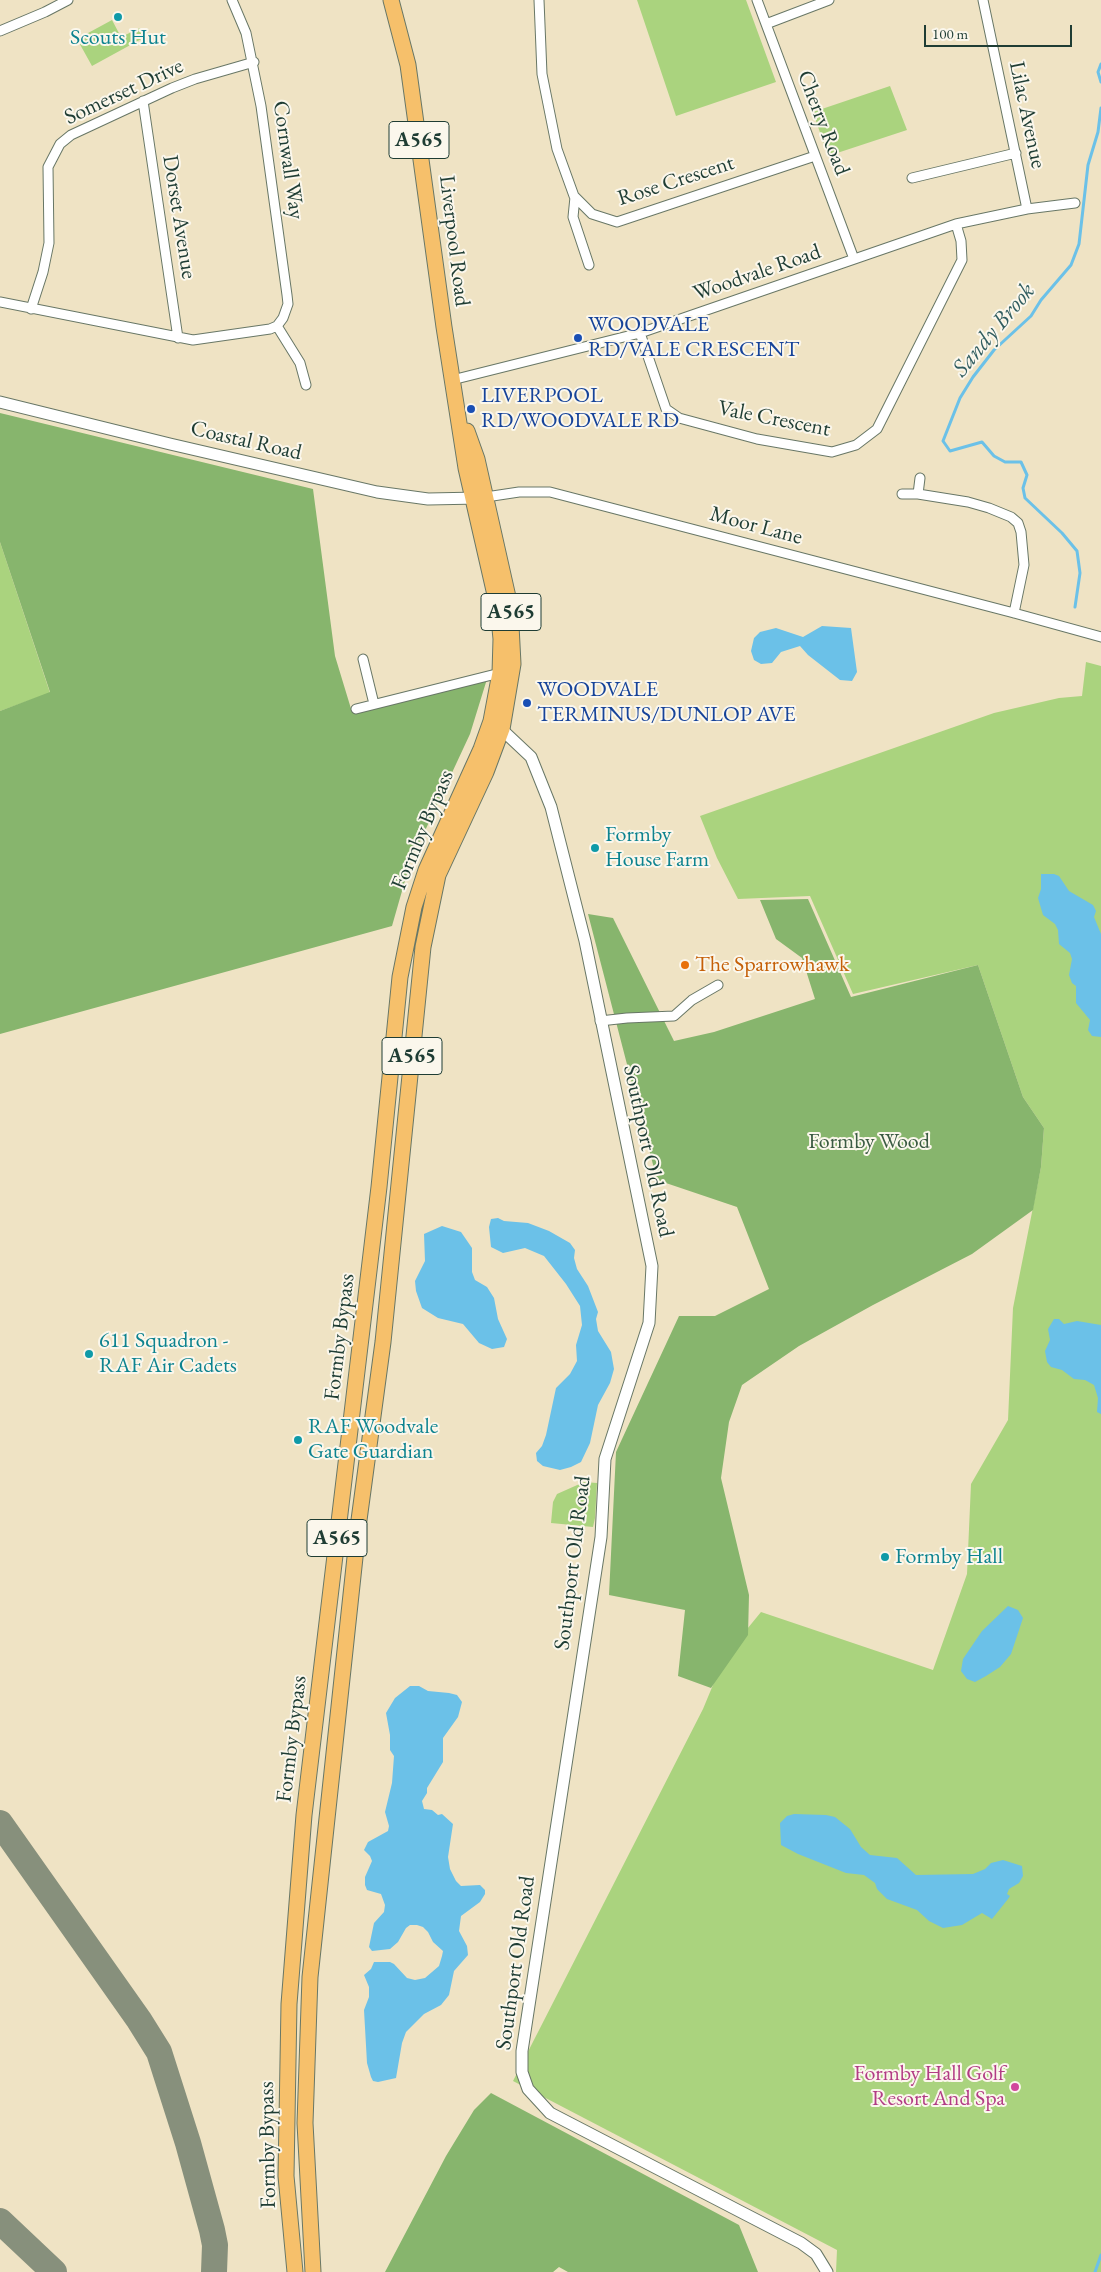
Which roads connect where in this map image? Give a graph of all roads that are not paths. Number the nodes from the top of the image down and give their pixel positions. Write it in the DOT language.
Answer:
graph roads {
  1 [pos="68,0"];
  2 [pos="232,0"];
  3 [pos="391,0"];
  4 [pos="539,0"];
  5 [pos="757,0"];
  6 [pos="829,0"];
  7 [pos="983,0"];
  8 [pos="766,24"];
  9 [pos="0,31"];
  10 [pos="254,62"];
  11 [pos="143,102"];
  12 [pos="1016,153"];
  13 [pos="815,156"];
  14 [pos="912,178"];
  15 [pos="575,197"];
  16 [pos="1075,203"];
  17 [pos="1027,210"];
  18 [pos="956,224"];
  19 [pos="854,259"];
  20 [pos="589,265"];
  21 [pos="0,302"];
  22 [pos="31,309"];
  23 [pos="277,326"];
  24 [pos="640,333"];
  25 [pos="178,338"];
  26 [pos="452,380"];
  27 [pos="306,385"];
  28 [pos="0,402"];
  29 [pos="920,478"];
  30 [pos="902,494"];
  31 [pos="918,494"];
  32 [pos="479,498"];
  33 [pos="1014,612"];
  34 [pos="1101,637"];
  35 [pos="363,659"];
  36 [pos="500,673"];
  37 [pos="374,704"];
  38 [pos="356,709"];
  39 [pos="496,725"];
  40 [pos="718,985"];
  41 [pos="600,1022"];
  42 [pos="387,1300"];
  43 [pos="354,1402"];
  44 [pos="295,2272"];
  45 [pos="313,2272"];
  46 [pos="827,2272"];
  1 -- 9 [label="street"];
  2 -- 10 [label="street, Cornwall Way"];
  3 -- 26 [label="highway, Liverpool Road / A565"];
  4 -- 15 [label="street, Rose Crescent"];
  5 -- 8 [label="street, Cherry Road"];
  6 -- 8 [label="street"];
  7 -- 12 [label="street, Lilac Avenue"];
  8 -- 13 [label="street, Cherry Road"];
  10 -- 11 [label="street, Somerset Drive"];
  10 -- 23 [label="street, Cornwall Way"];
  11 -- 22 [label="street, Somerset Drive"];
  11 -- 25 [label="street, Dorset Avenue"];
  12 -- 14 [label="street"];
  12 -- 17 [label="street, Lilac Avenue"];
  13 -- 15 [label="street, Rose Crescent"];
  13 -- 19 [label="street, Cherry Road"];
  15 -- 20 [label="street"];
  16 -- 17 [label="street, Woodvale Road"];
  17 -- 18 [label="street, Woodvale Road"];
  18 -- 19 [label="street, Woodvale Road"];
  18 -- 24 [label="street, Vale Crescent"];
  19 -- 24 [label="street, Woodvale Road"];
  21 -- 22 [label="street"];
  22 -- 25 [label="street"];
  23 -- 25 [label="street"];
  23 -- 27 [label="street"];
  24 -- 26 [label="street, Woodvale Road"];
  26 -- 32 [label="highway, Liverpool Road / A565"];
  28 -- 32 [label="street, Coastal Road"];
  29 -- 31 [label="street"];
  30 -- 31 [label="street"];
  31 -- 33 [label="street"];
  32 -- 33 [label="street, Moor Lane"];
  32 -- 36 [label="highway, Liverpool Road / A565"];
  32 -- 39 [label="highway, Liverpool Road / A565"];
  33 -- 34 [label="street, Moor Lane"];
  35 -- 37 [label="street"];
  36 -- 37 [label="street"];
  36 -- 39 [label="highway, Liverpool Road / A565"];
  37 -- 38 [label="street"];
  39 -- 41 [label="street, Southport Old Road"];
  39 -- 42 [label="highway, Formby Bypass / A565"];
  39 -- 43 [label="highway, Formby Bypass / A565"];
  40 -- 41 [label="street"];
  41 -- 46 [label="street, Southport Old Road"];
  42 -- 43 [label="highway"];
  42 -- 45 [label="highway, Formby Bypass / A565"];
  43 -- 44 [label="highway, Formby Bypass / A565"];
}
